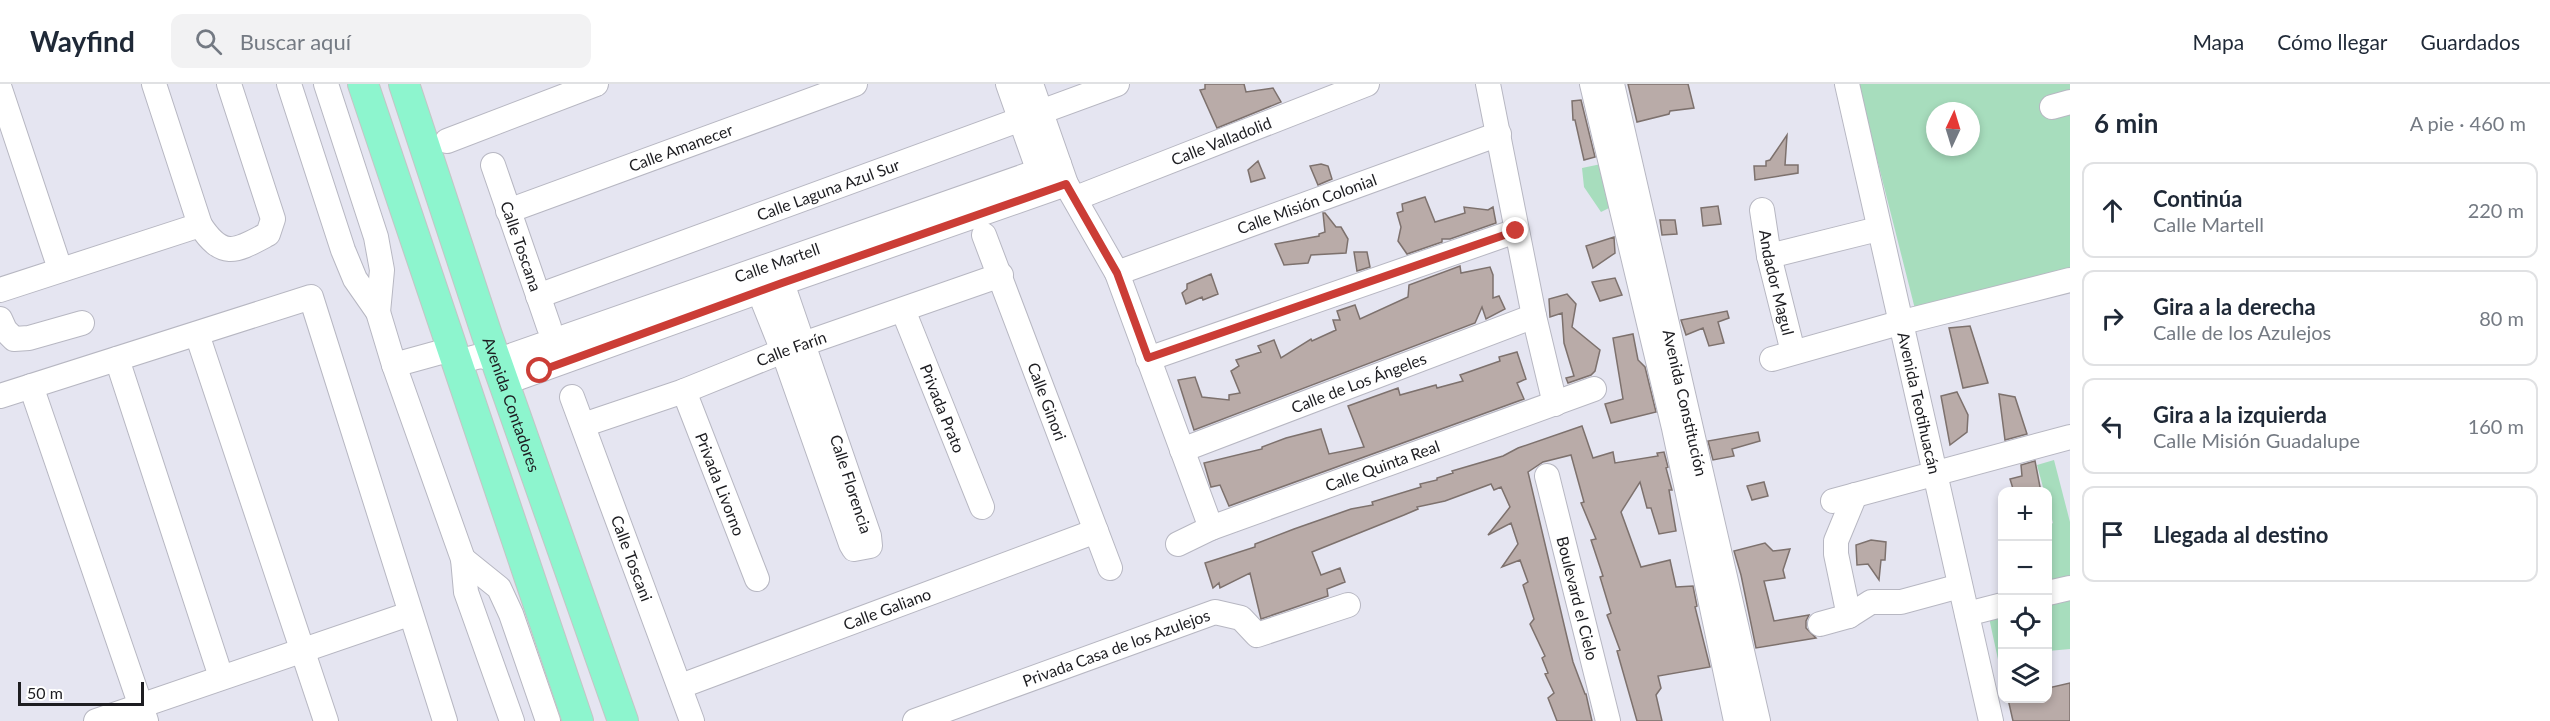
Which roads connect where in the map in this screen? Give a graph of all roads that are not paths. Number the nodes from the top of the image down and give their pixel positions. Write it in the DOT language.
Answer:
graph roads {
  1 [pos="154,84"];
  2 [pos="229,84"];
  3 [pos="289,84"];
  4 [pos="326,84"];
  5 [pos="363,84"];
  6 [pos="404,84"];
  7 [pos="596,84"];
  8 [pos="855,84"];
  9 [pos="1008,84"];
  10 [pos="1031,84"];
  11 [pos="1117,84"];
  12 [pos="1367,84"];
  13 [pos="1488,84"];
  14 [pos="1592,84"];
  15 [pos="1612,84"];
  16 [pos="1847,84"];
  17 [pos="0,89"];
  18 [pos="1031,115"];
  19 [pos="1499,134"];
  20 [pos="447,141"];
  21 [pos="348,152"];
  22 [pos="315,165"];
  23 [pos="493,165"];
  24 [pos="1057,182"];
  25 [pos="1761,210"];
  26 [pos="508,211"];
  27 [pos="200,225"];
  28 [pos="1878,229"];
  29 [pos="1516,231"];
  30 [pos="984,236"];
  31 [pos="830,255"];
  32 [pos="1770,256"];
  33 [pos="60,269"];
  34 [pos="1117,273"];
  35 [pos="1001,275"];
  36 [pos="2070,280"];
  37 [pos="771,287"];
  38 [pos="0,290"];
  39 [pos="722,293"];
  40 [pos="538,296"];
  41 [pos="903,310"];
  42 [pos="378,312"];
  43 [pos="1534,316"];
  44 [pos="0,319"];
  45 [pos="82,323"];
  46 [pos="1899,323"];
  47 [pos="549,327"];
  48 [pos="197,334"];
  49 [pos="794,348"];
  50 [pos="455,356"];
  51 [pos="1148,358"];
  52 [pos="117,359"];
  53 [pos="394,365"];
  54 [pos="500,372"];
  55 [pos="32,386"];
  56 [pos="1594,389"];
  57 [pos="684,391"];
  58 [pos="0,396"];
  59 [pos="572,397"];
  60 [pos="1555,404"];
  61 [pos="583,425"];
  62 [pos="1682,426"];
  63 [pos="2070,437"];
  64 [pos="829,450"];
  65 [pos="1182,450"];
  66 [pos="1935,474"];
  67 [pos="1547,476"];
  68 [pos="982,507"];
  69 [pos="1211,528"];
  70 [pos="1096,531"];
  71 [pos="1178,544"];
  72 [pos="463,559"];
  73 [pos="1110,568"];
  74 [pos="758,579"];
  75 [pos="1960,586"];
  76 [pos="2070,588"];
  77 [pos="2052,592"];
  78 [pos="1348,605"];
  79 [pos="1998,606"];
  80 [pos="409,614"];
  81 [pos="1967,614"];
  82 [pos="1849,616"];
  83 [pos="1820,624"];
  84 [pos="301,650"];
  85 [pos="221,677"];
  86 [pos="681,686"];
  87 [pos="143,713"];
  88 [pos="96,721"];
  89 [pos="326,721"];
  90 [pos="445,721"];
  91 [pos="512,721"];
  92 [pos="548,721"];
  93 [pos="578,721"];
  94 [pos="623,721"];
  95 [pos="692,721"];
  96 [pos="915,721"];
  97 [pos="1608,721"];
  98 [pos="1736,721"];
  99 [pos="1758,721"];
  100 [pos="1991,721"];
  1 -- 27 [label="street"];
  2 -- 27 [label="street"];
  3 -- 22 [label="street"];
  4 -- 21 [label="street"];
  5 -- 50 [label="main road"];
  6 -- 54 [label="main road, Avenida Contadores"];
  7 -- 20 [label="street"];
  8 -- 26 [label="street, Calle Amanecer"];
  9 -- 18 [label="street"];
  10 -- 18 [label="street"];
  11 -- 18 [label="street, Calle Laguna Azul Sur"];
  12 -- 24 [label="street, Calle Valladolid"];
  13 -- 19 [label="street"];
  14 -- 62 [label="street, Avenida Constitución"];
  15 -- 62 [label="street, Avenida Constitución"];
  16 -- 28 [label="street, Avenida Teotihuacán"];
  17 -- 33 [label="street"];
  18 -- 24 [label="street"];
  18 -- 40 [label="street, Calle Laguna Azul Sur"];
  19 -- 29 [label="street"];
  19 -- 34 [label="street, Calle Misión Colonial"];
  21 -- 22 [label="street"];
  21 -- 42 [label="street"];
  22 -- 42 [label="street"];
  23 -- 26 [label="street, Calle Toscana"];
  24 -- 31 [label="street, Calle Martell"];
  24 -- 34 [label="street"];
  25 -- 32 [label="street, Andador Magul"];
  26 -- 40 [label="street, Calle Toscana"];
  27 -- 33 [label="street"];
  28 -- 32 [label="street"];
  28 -- 46 [label="street, Avenida Teotihuacán"];
  29 -- 43 [label="street"];
  29 -- 51 [label="street"];
  30 -- 35 [label="street, Calle Ginori"];
  31 -- 37 [label="street, Calle Martell"];
  31 -- 39 [label="street, Calle Martell"];
  32 -- 46 [label="street, Andador Magul"];
  33 -- 38 [label="street"];
  34 -- 51 [label="street"];
  35 -- 41 [label="street, Calle Farín"];
  35 -- 70 [label="street, Calle Ginori"];
  36 -- 46 [label="street"];
  37 -- 39 [label="street, Calle Martell"];
  37 -- 49 [label="street, Calle Florencia"];
  39 -- 54 [label="street, Calle Martell"];
  40 -- 47 [label="street, Calle Toscana"];
  41 -- 49 [label="street, Calle Farín"];
  41 -- 68 [label="street, Privada Prato"];
  42 -- 53 [label="street"];
  43 -- 60 [label="street"];
  43 -- 65 [label="street, Calle de Los Ángeles"];
  44 -- 45 [label="street"];
  46 -- 66 [label="street, Avenida Teotihuacán"];
  48 -- 52 [label="street"];
  48 -- 80 [label="street"];
  48 -- 84 [label="street"];
  49 -- 57 [label="street, Calle Farín"];
  49 -- 64 [label="street, Calle Florencia"];
  50 -- 53 [label="street"];
  50 -- 54 [label="street"];
  50 -- 93 [label="main road"];
  51 -- 65 [label="street"];
  52 -- 55 [label="street"];
  52 -- 85 [label="street"];
  53 -- 72 [label="street"];
  54 -- 94 [label="main road, Avenida Contadores"];
  55 -- 58 [label="street"];
  55 -- 87 [label="street"];
  56 -- 60 [label="street, Calle Quinta Real"];
  57 -- 61 [label="street, Calle Farín"];
  57 -- 74 [label="street, Privada Livorno"];
  59 -- 61 [label="street, Calle Toscani"];
  60 -- 69 [label="street, Calle Quinta Real"];
  61 -- 86 [label="street, Calle Toscani"];
  62 -- 98 [label="street, Avenida Constitución"];
  62 -- 99 [label="street, Avenida Constitución"];
  63 -- 66 [label="street"];
  65 -- 69 [label="street"];
  66 -- 75 [label="street, Avenida Teotihuacán"];
  66 -- 82 [label="street"];
  67 -- 97 [label="street, Boulevard el Cielo"];
  69 -- 71 [label="street, Calle Quinta Real"];
  70 -- 73 [label="street, Calle Ginori"];
  70 -- 86 [label="street, Calle Galiano"];
  72 -- 91 [label="street"];
  72 -- 92 [label="street"];
  75 -- 81 [label="street, Avenida Teotihuacán"];
  75 -- 82 [label="street"];
  76 -- 77 [label="street"];
  78 -- 96 [label="street, Privada Casa de los Azulejos"];
  79 -- 81 [label="street"];
  80 -- 84 [label="street"];
  80 -- 90 [label="street"];
  81 -- 100 [label="street, Avenida Teotihuacán"];
  82 -- 83 [label="street"];
  84 -- 85 [label="street"];
  84 -- 89 [label="street"];
  85 -- 87 [label="street"];
  86 -- 95 [label="street, Calle Toscani"];
  87 -- 88 [label="street"];
}
